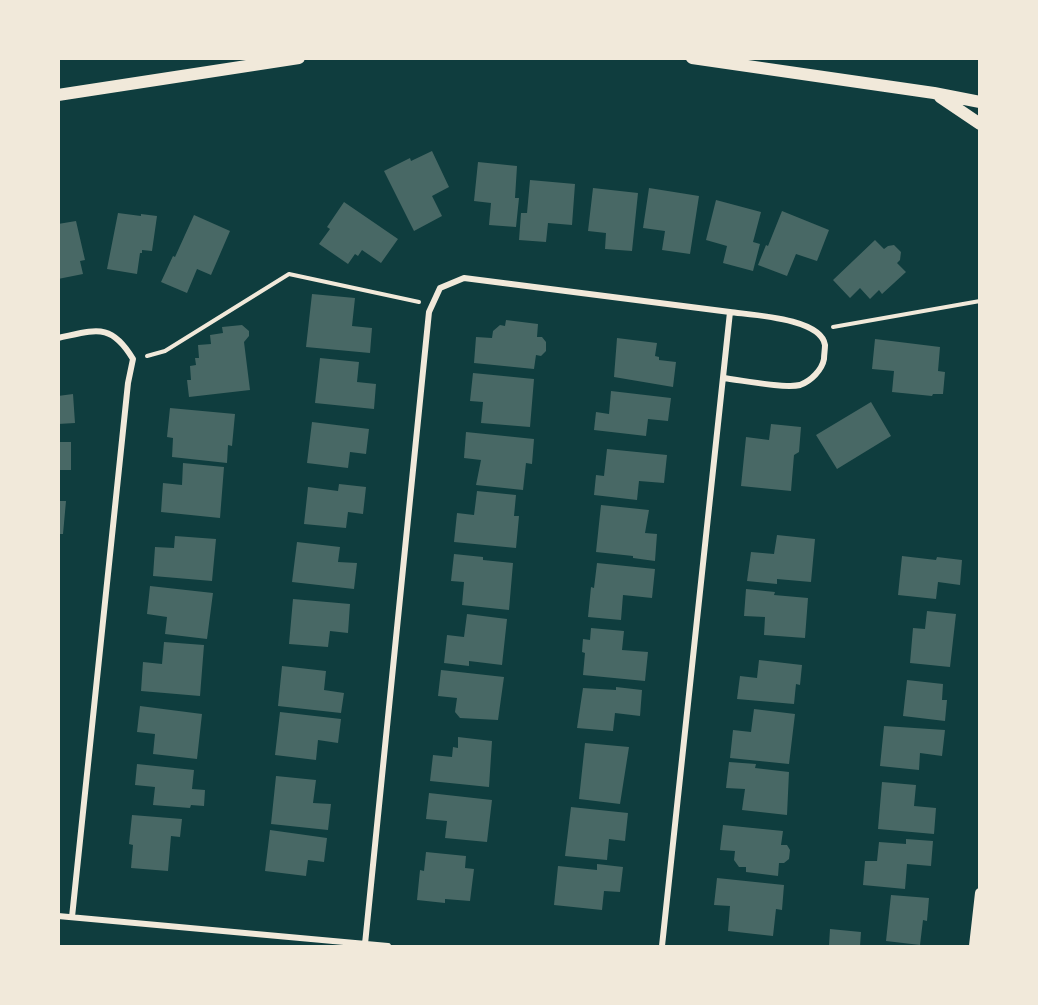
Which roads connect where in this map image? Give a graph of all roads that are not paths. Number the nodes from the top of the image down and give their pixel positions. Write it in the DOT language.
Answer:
graph roads {
  1 [pos="299,58"];
  2 [pos="692,58"];
  3 [pos="934,93"];
  4 [pos="58,95"];
  5 [pos="980,102"];
  6 [pos="980,124"];
  7 [pos="730,312"];
  8 [pos="58,338"];
  9 [pos="723,378"];
  10 [pos="980,893"];
  11 [pos="58,916"];
  12 [pos="72,917"];
  13 [pos="365,944"];
  14 [pos="388,946"];
  15 [pos="662,946"];
  16 [pos="974,946"];
  1 -- 4 [label="main road"];
  2 -- 3 [label="main road"];
  3 -- 5 [label="main road"];
  3 -- 6 [label="main road"];
  7 -- 9 [label="street"];
  7 -- 9 [label="street"];
  7 -- 13 [label="street"];
  8 -- 12 [label="street"];
  9 -- 15 [label="street"];
  10 -- 16 [label="street"];
  11 -- 12 [label="street"];
  12 -- 13 [label="street"];
  13 -- 14 [label="street"];
}
